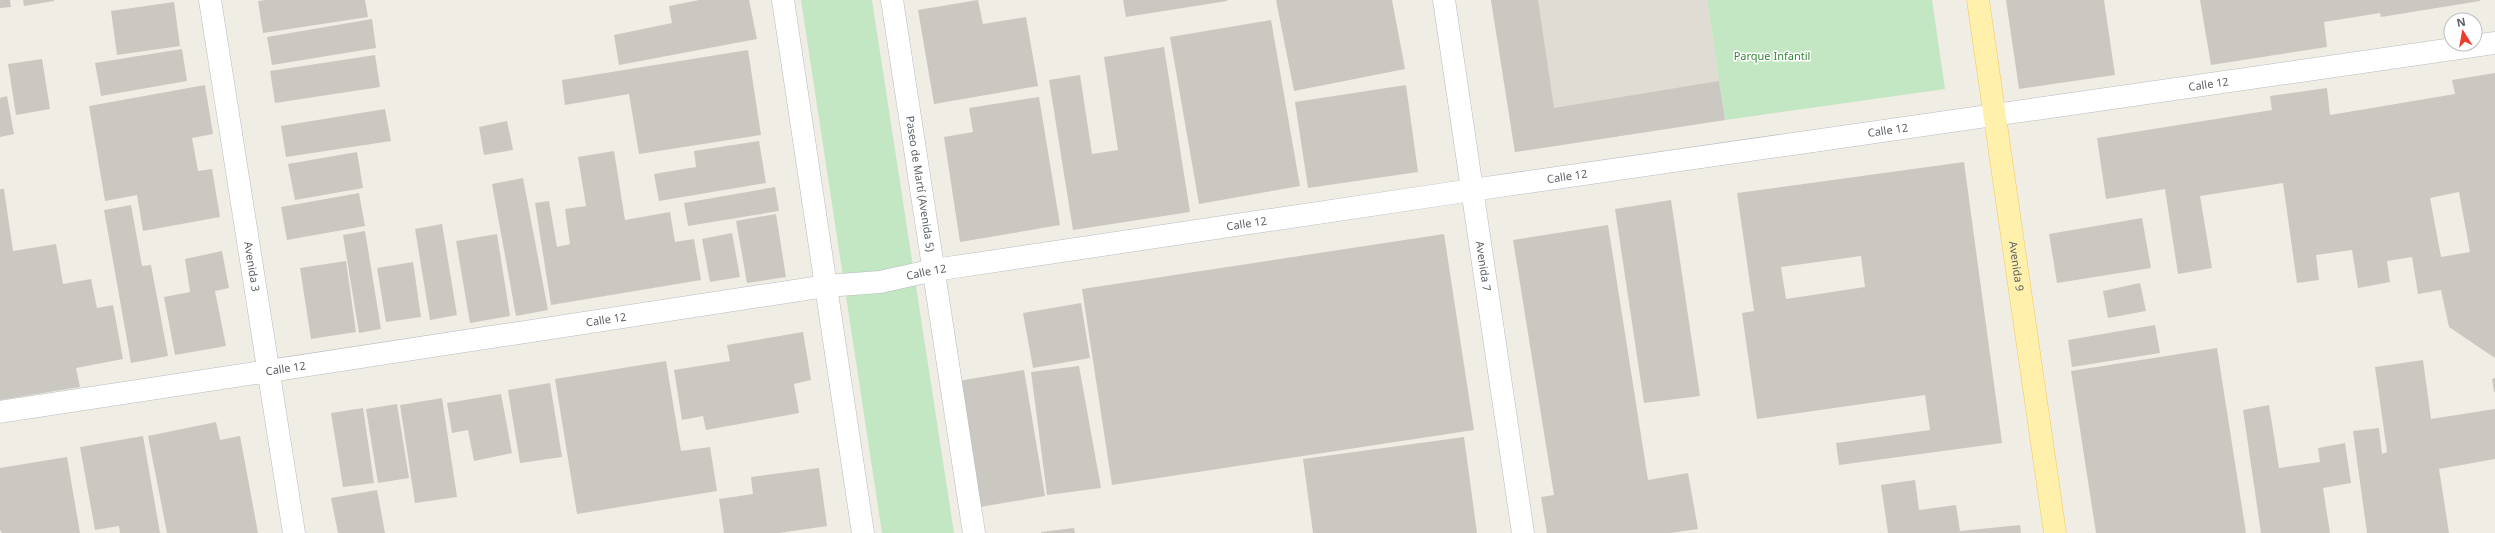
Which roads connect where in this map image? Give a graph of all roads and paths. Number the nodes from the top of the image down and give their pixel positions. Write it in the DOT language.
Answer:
graph roads {
  1 [pos="210,0"];
  2 [pos="783,0"];
  3 [pos="892,0"];
  4 [pos="1444,0"];
  5 [pos="1978,0"];
  6 [pos="2495,44"];
  7 [pos="1995,115"];
  8 [pos="1472,190"];
  9 [pos="934,270"];
  10 [pos="826,286"];
  11 [pos="268,370"];
  12 [pos="0,412"];
  13 [pos="294,533"];
  14 [pos="864,533"];
  15 [pos="974,533"];
  16 [pos="1523,533"];
  17 [pos="2055,533"];
  1 -- 11 [label="street, Avenida 3"];
  2 -- 10 [label="street"];
  3 -- 9 [label="street, Paseo de Martí (Avenida 5)"];
  4 -- 8 [label="street, Avenida 7"];
  5 -- 7 [label="main road, Avenida 9"];
  6 -- 7 [label="street, Calle 12"];
  7 -- 8 [label="street, Calle 12"];
  7 -- 17 [label="main road, Avenida 9"];
  8 -- 9 [label="street, Calle 12"];
  8 -- 16 [label="street, Avenida 7"];
  9 -- 10 [label="street, Calle 12"];
  9 -- 15 [label="street, Paseo de Martí (Avenida 5)"];
  10 -- 11 [label="street, Calle 12"];
  10 -- 14 [label="street"];
  11 -- 12 [label="street, Calle 12"];
  11 -- 13 [label="street, Avenida 3"];
}
